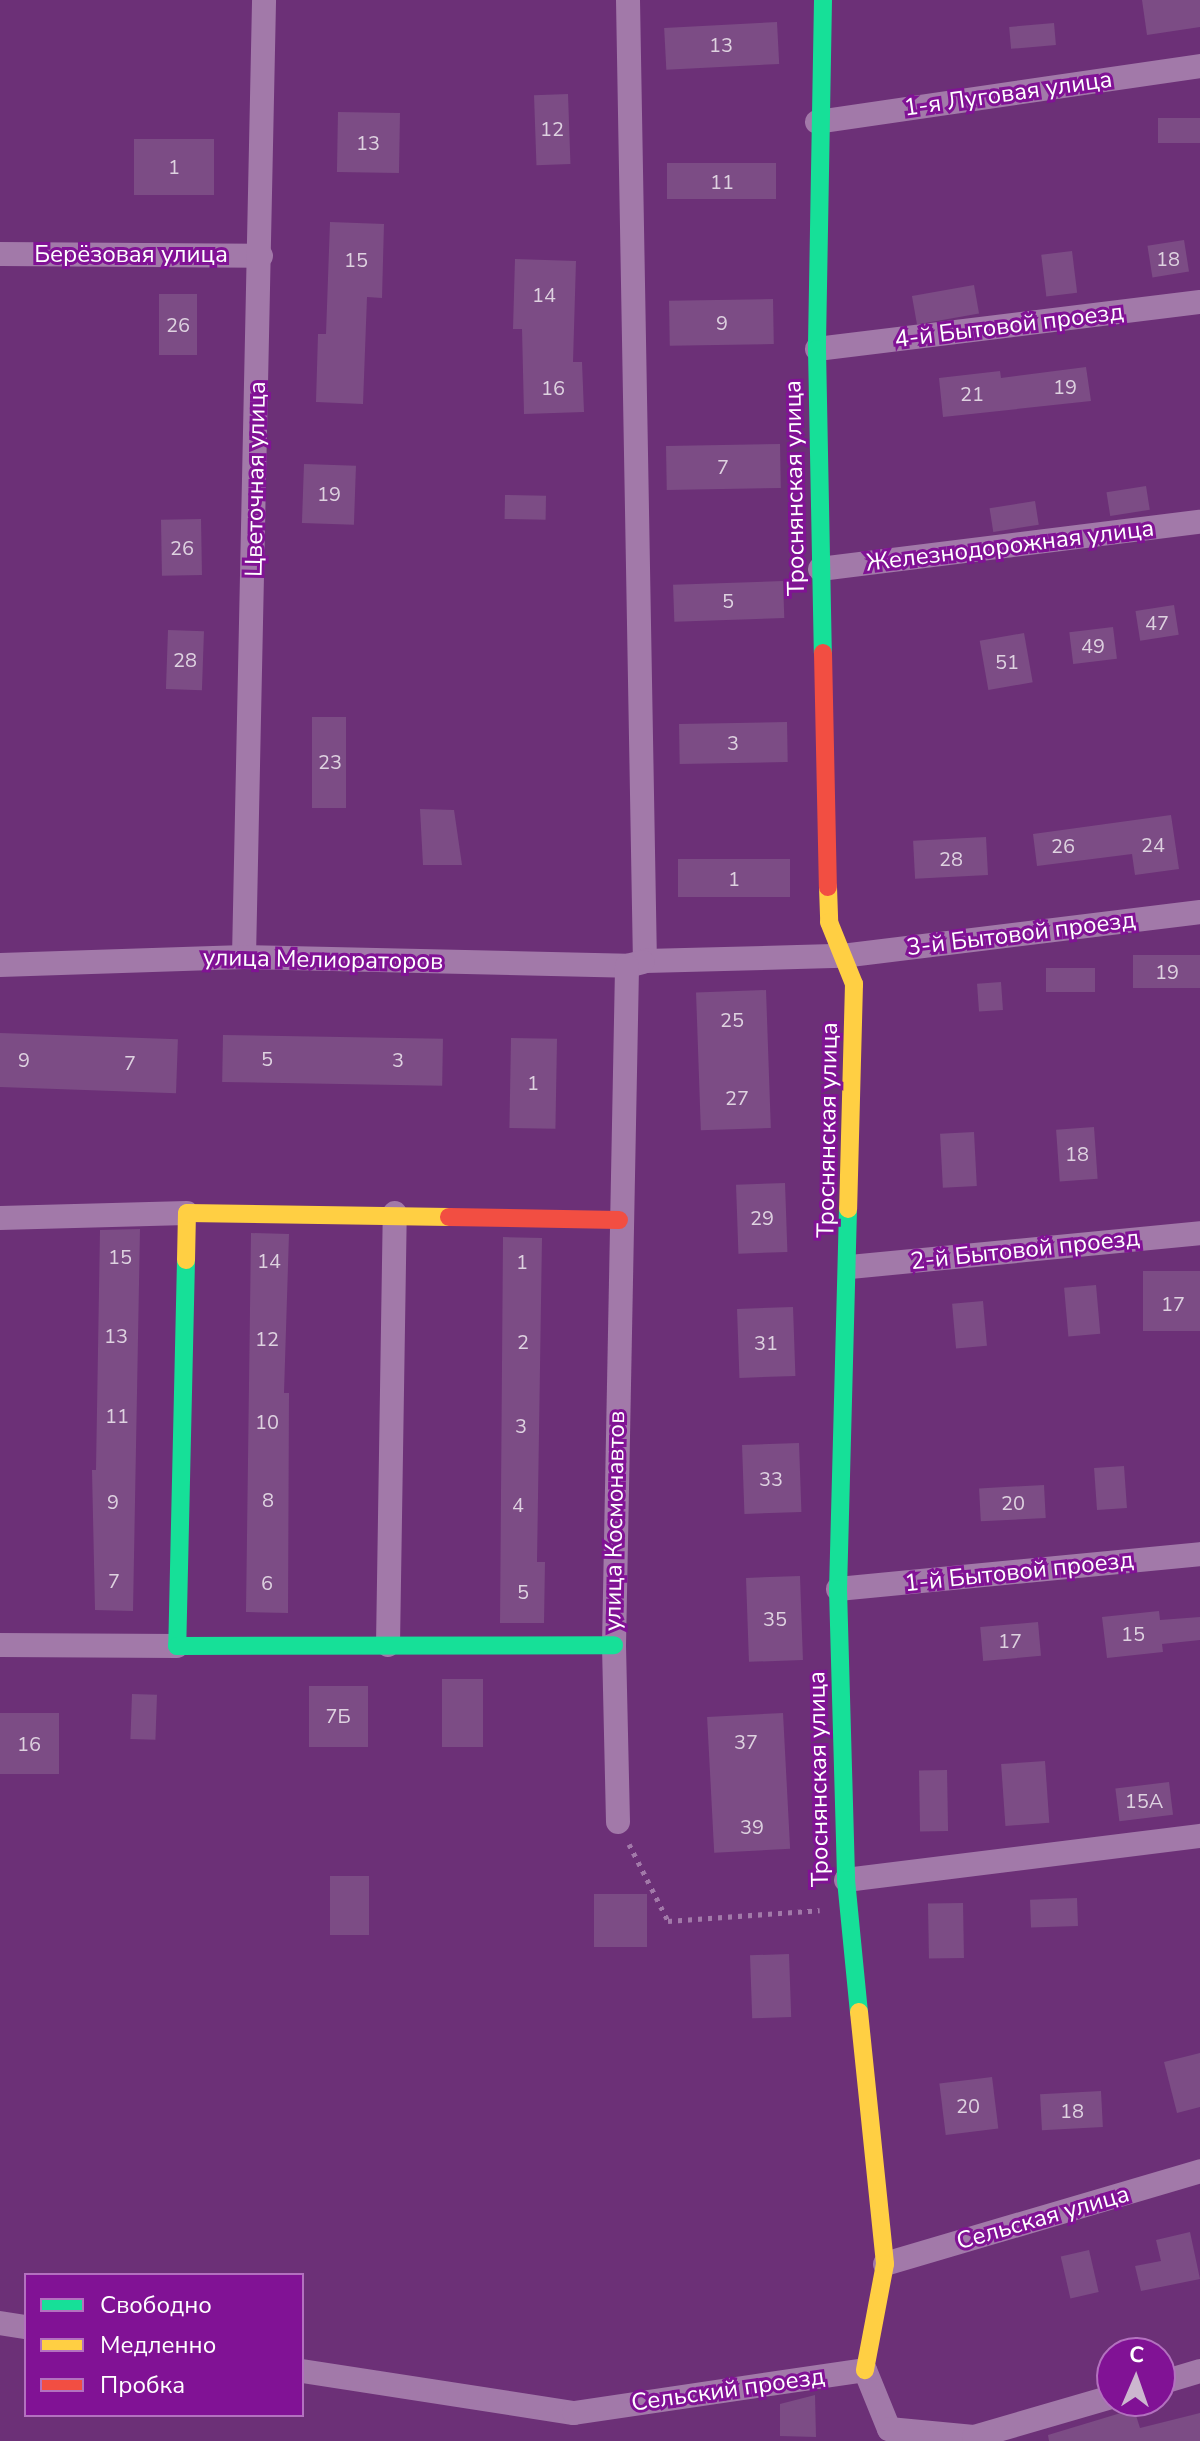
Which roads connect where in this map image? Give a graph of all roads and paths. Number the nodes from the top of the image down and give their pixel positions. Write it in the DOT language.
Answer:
graph roads {
  1 [pos="264,0"];
  2 [pos="628,0"];
  3 [pos="823,0"];
  4 [pos="1200,66"];
  5 [pos="817,122"];
  6 [pos="0,254"];
  7 [pos="261,256"];
  8 [pos="1200,302"];
  9 [pos="817,349"];
  10 [pos="1200,522"];
  11 [pos="820,569"];
  12 [pos="1200,912"];
  13 [pos="842,956"];
  14 [pos="244,957"];
  15 [pos="636,964"];
  16 [pos="0,965"];
  17 [pos="187,1213"];
  18 [pos="395,1213"];
  19 [pos="0,1218"];
  20 [pos="619,1220"];
  21 [pos="1200,1233"];
  22 [pos="850,1267"];
  23 [pos="1200,1554"];
  24 [pos="838,1589"];
  25 [pos="0,1645"];
  26 [pos="388,1645"];
  27 [pos="614,1645"];
  28 [pos="177,1646"];
  29 [pos="618,1822"];
  30 [pos="1200,1836"];
  31 [pos="846,1880"];
  32 [pos="846,1908"];
  33 [pos="1200,2171"];
  34 [pos="885,2264"];
  35 [pos="0,2323"];
  36 [pos="24,2327"];
  37 [pos="865,2370"];
  38 [pos="304,2371"];
  39 [pos="1200,2371"];
  40 [pos="1176,2378"];
  41 [pos="1096,2402"];
  1 -- 7 [label="street, Цветочная улица"];
  2 -- 15 [label="street, улица Космонавтов"];
  3 -- 5 [label="street, Троснянская улица"];
  4 -- 5 [label="street, 1-я Луговая улица"];
  5 -- 9 [label="street, Троснянская улица"];
  6 -- 7 [label="street, Берёзовая улица"];
  7 -- 14 [label="street, Цветочная улица"];
  8 -- 9 [label="street, 4-й Бытовой проезд"];
  9 -- 11 [label="street, Троснянская улица"];
  10 -- 11 [label="street, Железнодорожная улица"];
  11 -- 13 [label="street, Троснянская улица"];
  12 -- 13 [label="street, 3-й Бытовой проезд"];
  13 -- 15 [label="street, 3-й Бытовой проезд"];
  13 -- 22 [label="street, Троснянская улица"];
  14 -- 15 [label="street, улица Мелиораторов"];
  14 -- 16 [label="street, улица Мелиораторов"];
  15 -- 20 [label="street, улица Космонавтов"];
  17 -- 18 [label="street"];
  17 -- 19 [label="street"];
  17 -- 28 [label="street"];
  18 -- 20 [label="street"];
  18 -- 26 [label="street"];
  20 -- 27 [label="street, улица Космонавтов"];
  21 -- 22 [label="street, 2-й Бытовой проезд"];
  22 -- 24 [label="street, Троснянская улица"];
  23 -- 24 [label="street, 1-й Бытовой проезд"];
  24 -- 31 [label="street, Троснянская улица"];
  25 -- 28 [label="street, улица Космонавтов"];
  26 -- 27 [label="street, улица Космонавтов"];
  26 -- 28 [label="street, улица Космонавтов"];
  27 -- 29 [label="street"];
  29 -- 32 [label="path"];
  30 -- 31 [label="street"];
  31 -- 32 [label="street, Троснянская улица"];
  32 -- 34 [label="street, Троснянская улица"];
  33 -- 34 [label="street, Сельская улица"];
  34 -- 37 [label="street, Троснянская улица"];
  35 -- 36 [label="street"];
  37 -- 38 [label="street, Сельский проезд"];
  37 -- 41 [label="street"];
  39 -- 40 [label="street"];
}
